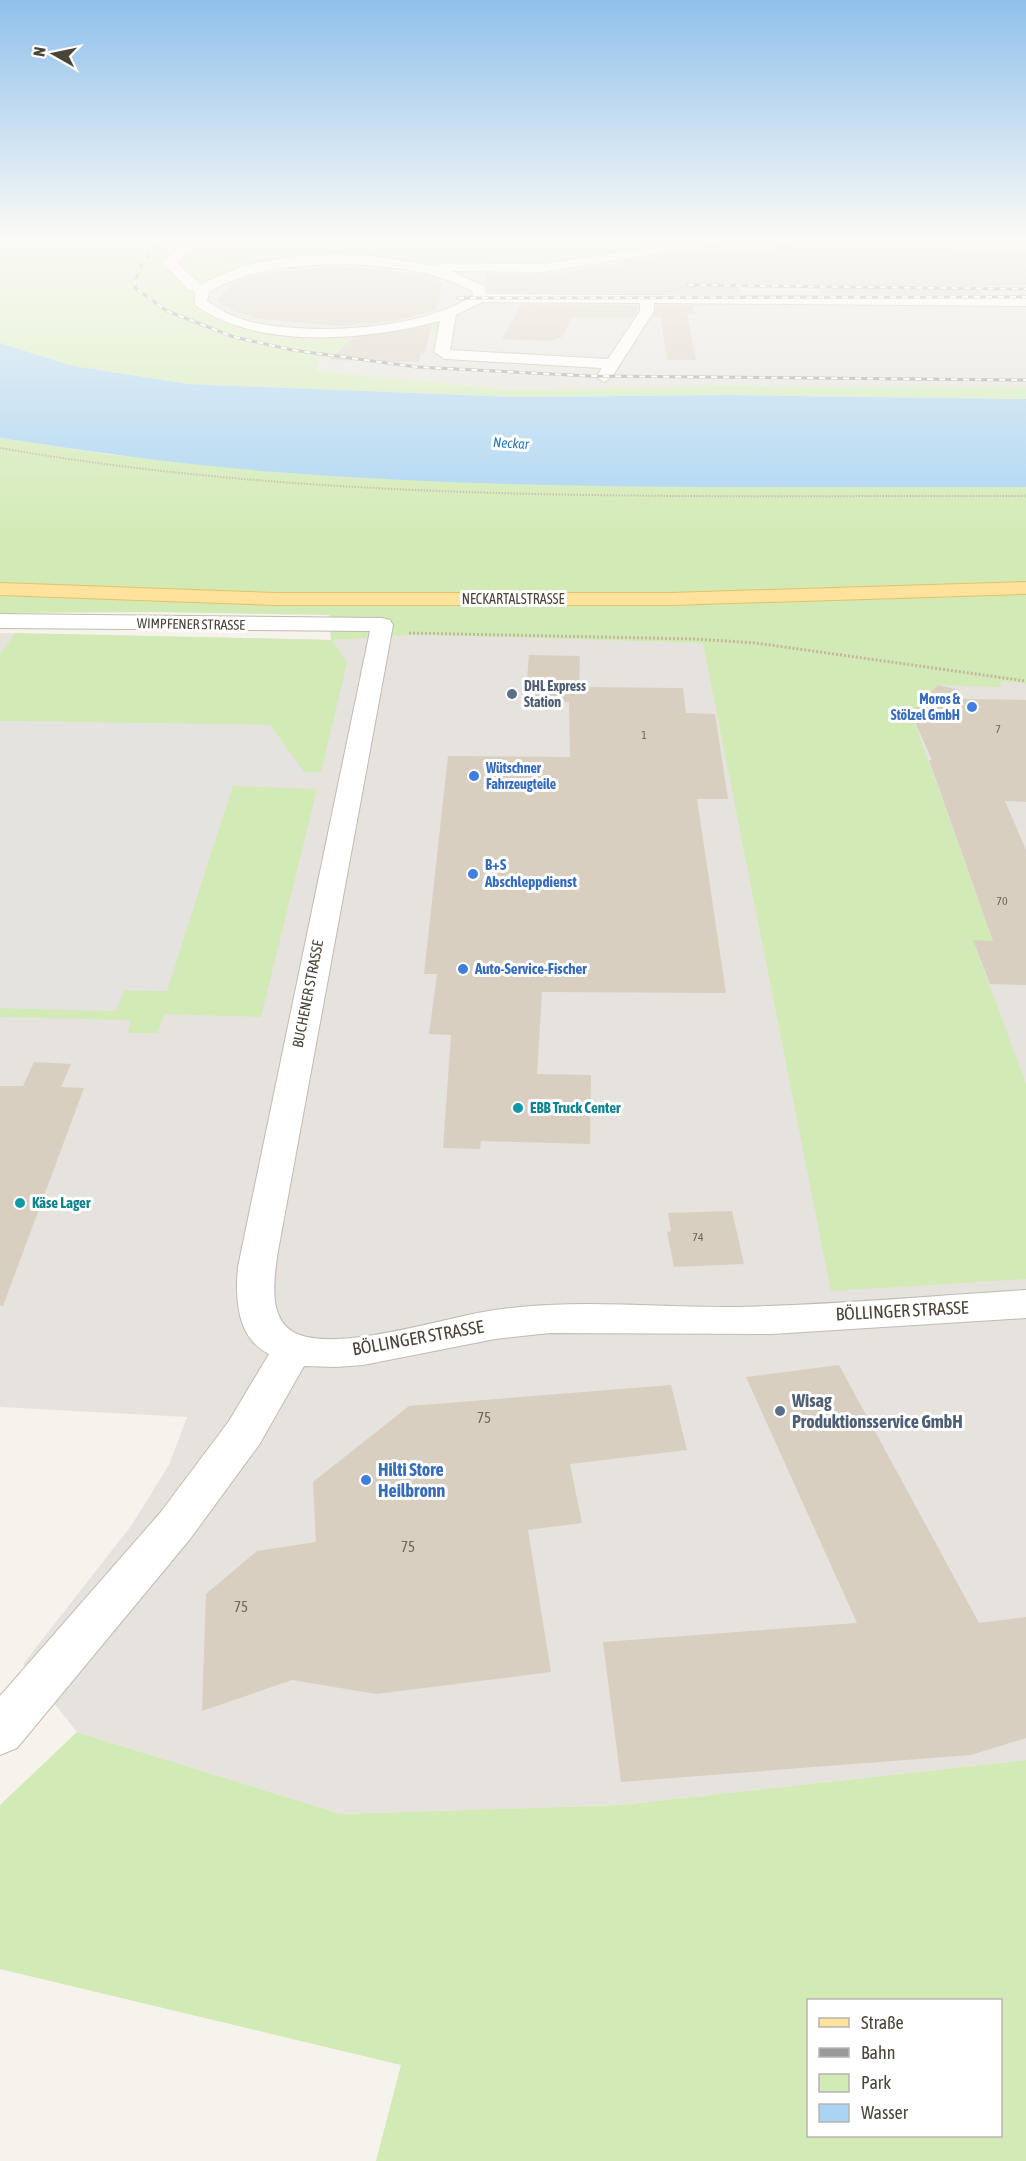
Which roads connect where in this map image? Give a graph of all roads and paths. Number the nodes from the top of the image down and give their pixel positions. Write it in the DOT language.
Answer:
graph roads {
  1 [pos="444,339"];
  2 [pos="629,339"];
  3 [pos="0,448"];
  4 [pos="1026,496"];
  5 [pos="1026,588"];
  6 [pos="0,589"];
  7 [pos="0,621"];
  8 [pos="381,629"];
  9 [pos="1026,681"];
  10 [pos="1026,1304"];
  11 [pos="293,1349"];
  12 [pos="0,1732"];
  1 -- 2 [label="street"];
  3 -- 4 [label="path"];
  5 -- 6 [label="main road, NECKARTALSTRASSE"];
  7 -- 8 [label="street, WIMPFENER STRASSE"];
  8 -- 9 [label="path"];
  8 -- 11 [label="street, BUCHENER STRASSE"];
  10 -- 11 [label="street, BÖLLINGER STRASSE"];
  11 -- 12 [label="street"];
}
